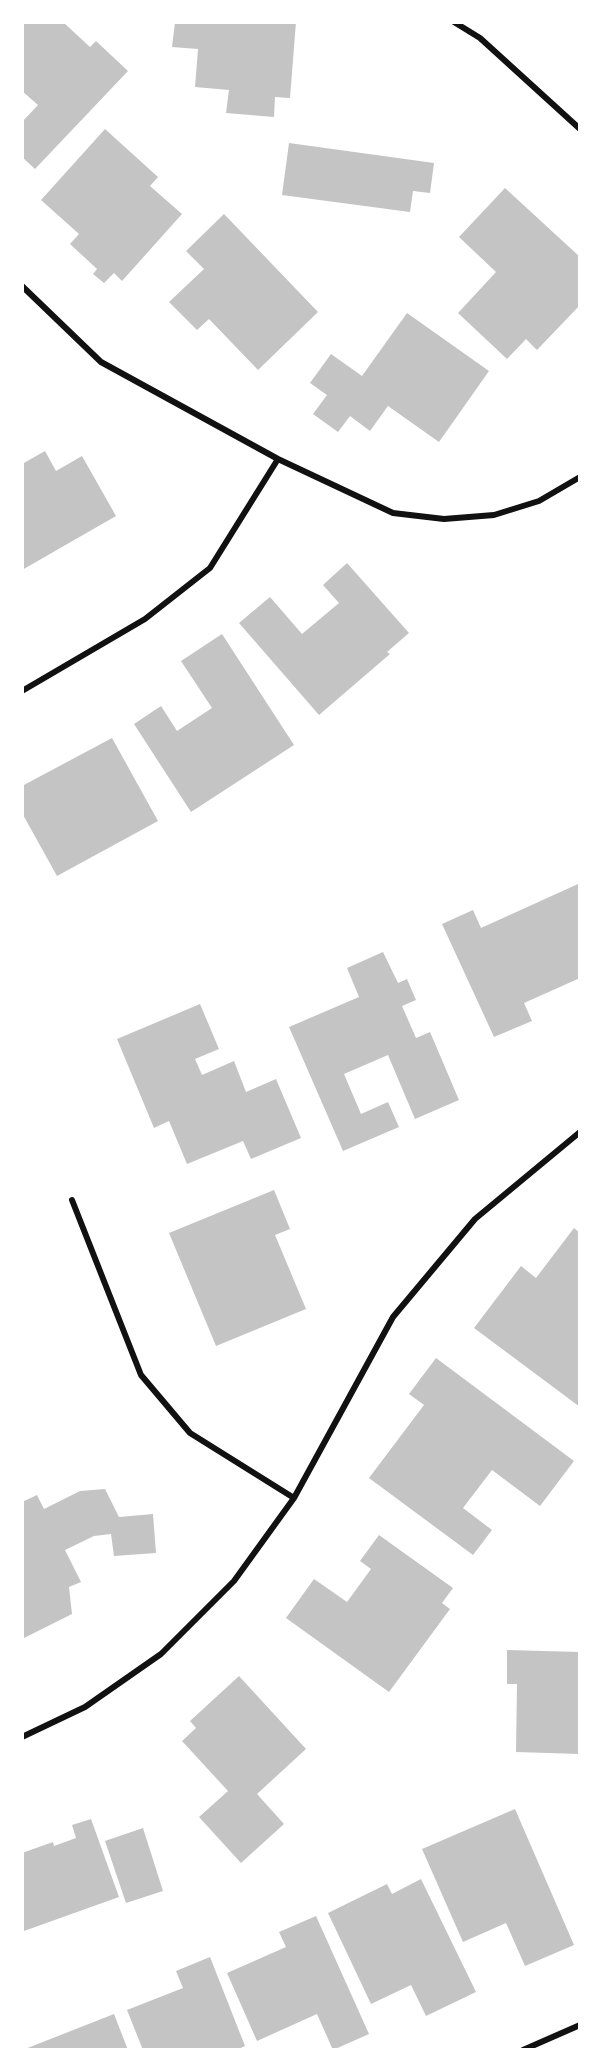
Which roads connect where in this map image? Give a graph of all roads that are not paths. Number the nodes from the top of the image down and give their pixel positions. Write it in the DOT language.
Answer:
graph roads {
  1 [pos="454,22"];
  2 [pos="579,129"];
  3 [pos="22,286"];
  4 [pos="278,459"];
  5 [pos="579,477"];
  6 [pos="22,691"];
  7 [pos="579,1132"];
  8 [pos="72,1200"];
  9 [pos="294,1498"];
  10 [pos="22,1737"];
  11 [pos="579,2025"];
  12 [pos="523,2049"];
  1 -- 2 [label="street"];
  3 -- 4 [label="street"];
  4 -- 5 [label="street"];
  4 -- 6 [label="street"];
  7 -- 9 [label="street"];
  8 -- 9 [label="street"];
  9 -- 10 [label="street"];
  11 -- 12 [label="street"];
}
